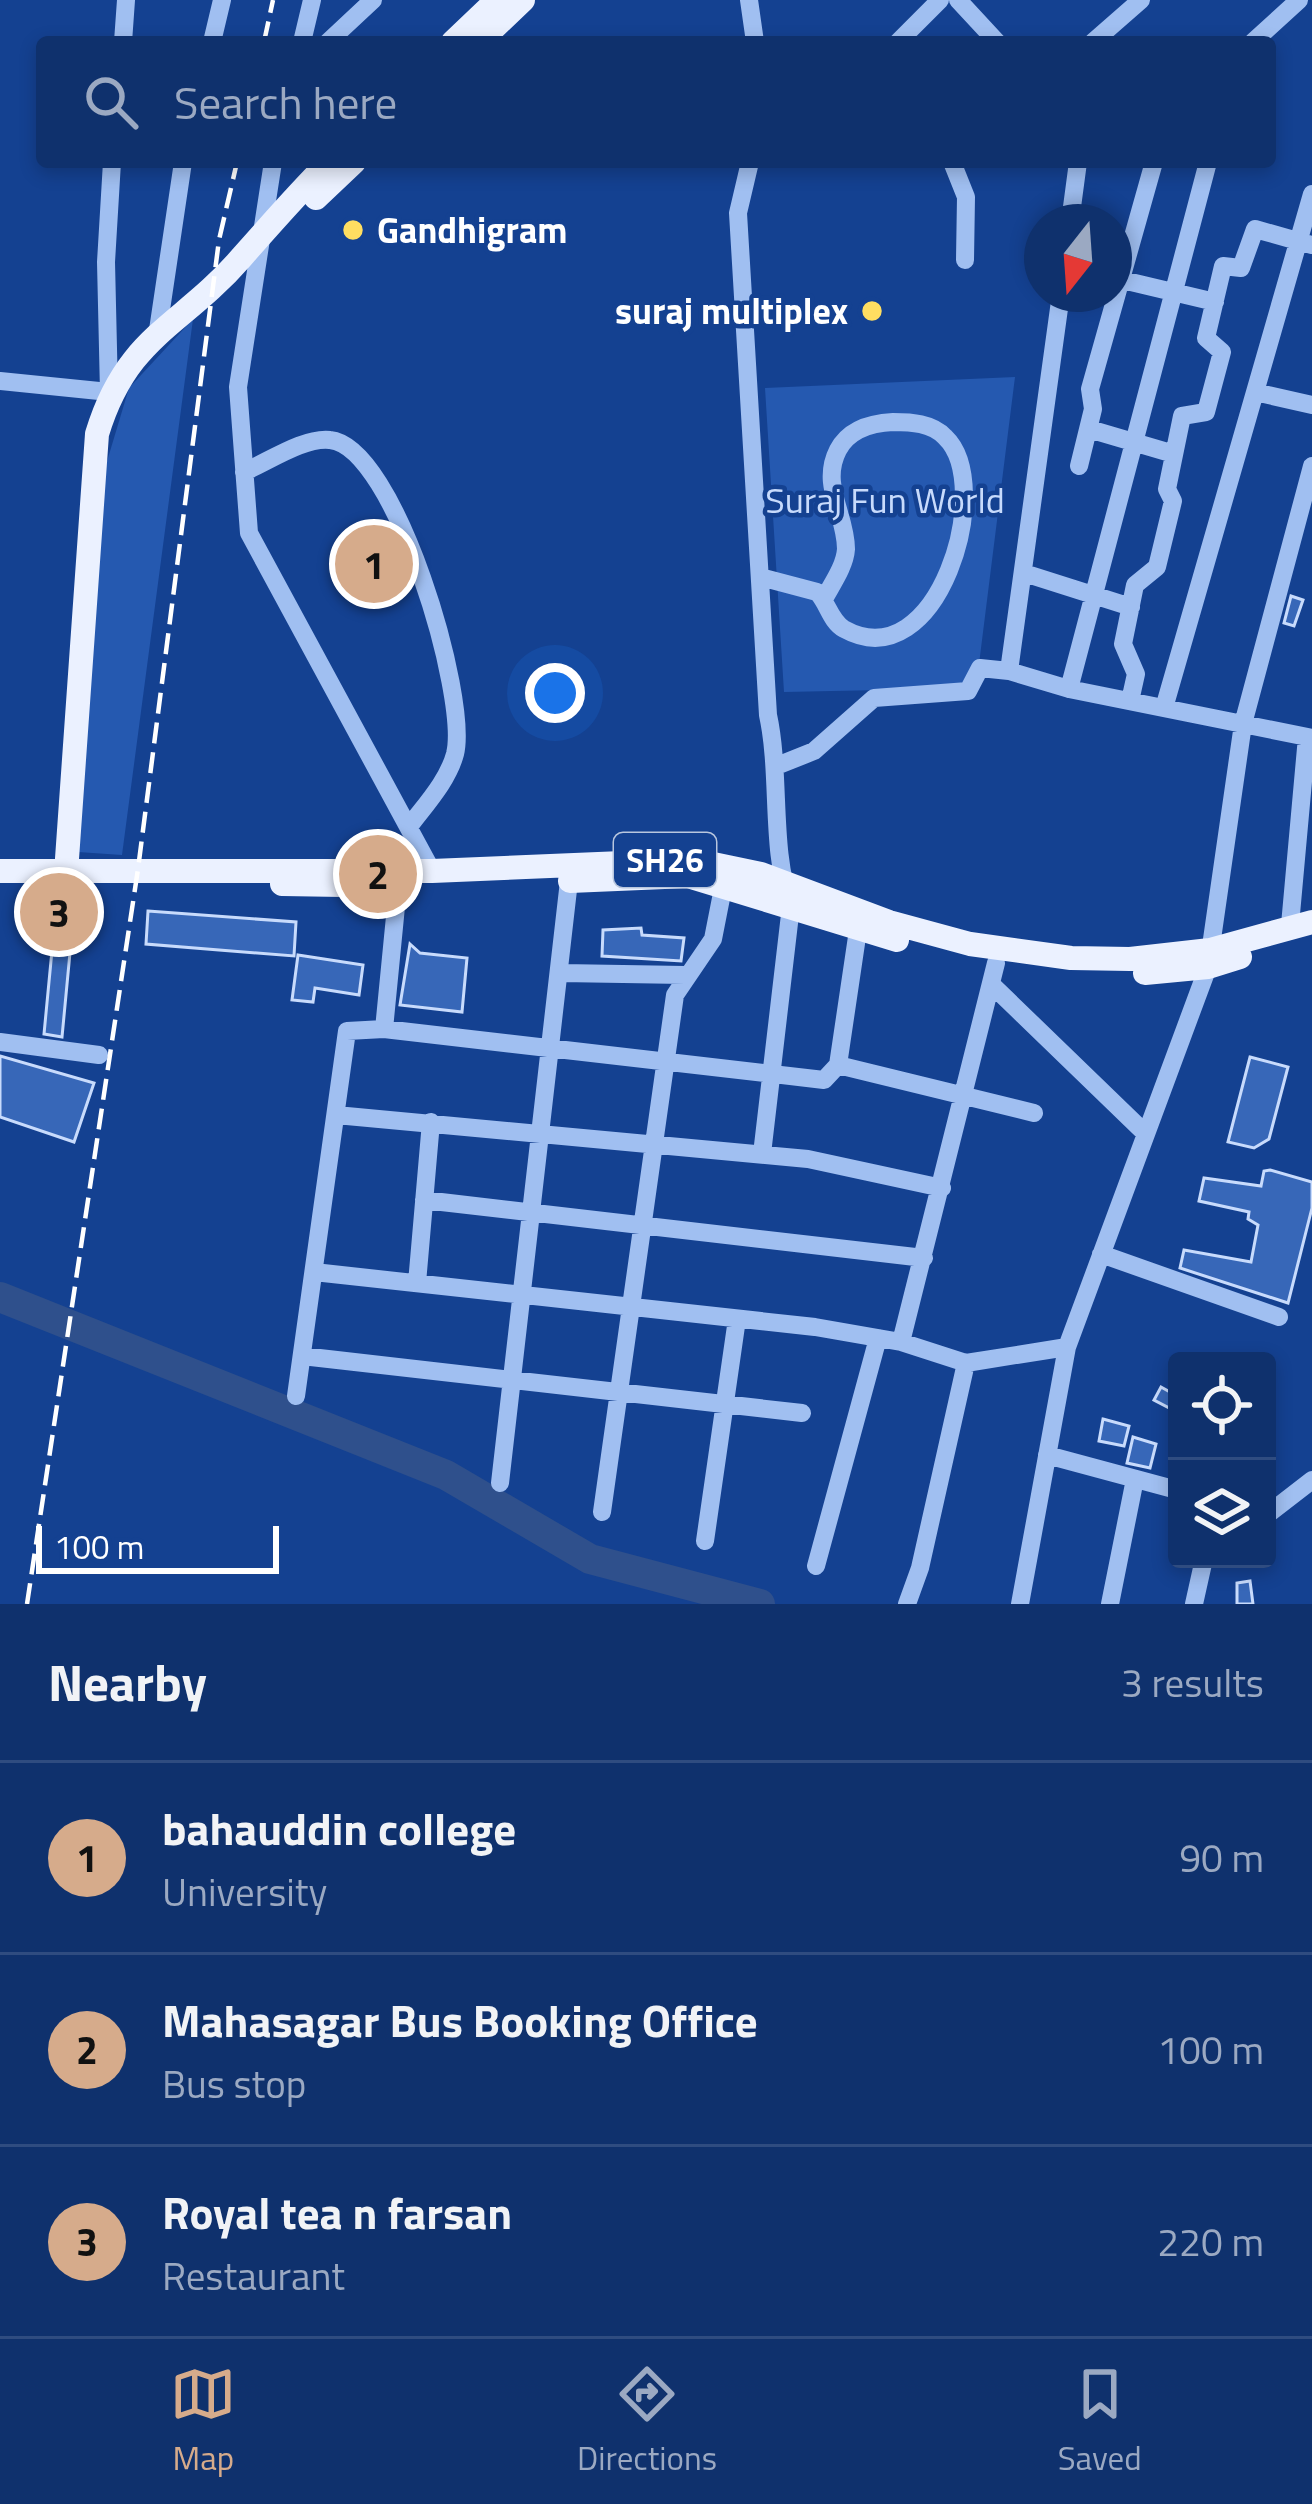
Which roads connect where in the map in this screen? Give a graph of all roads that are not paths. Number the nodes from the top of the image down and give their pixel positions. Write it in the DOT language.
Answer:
graph roads {
  1 [pos="126,0"];
  2 [pos="222,0"];
  3 [pos="312,0"];
  4 [pos="373,0"];
  5 [pos="497,0"];
  6 [pos="523,0"];
  7 [pos="749,0"];
  8 [pos="940,0"];
  9 [pos="958,0"];
  10 [pos="1141,0"];
  11 [pos="1299,0"];
  12 [pos="123,36"];
  13 [pos="213,36"];
  14 [pos="303,36"];
  15 [pos="334,36"];
  16 [pos="459,36"];
  17 [pos="485,36"];
  18 [pos="754,36"];
  19 [pos="904,36"];
  20 [pos="991,36"];
  21 [pos="1100,36"];
  22 [pos="1260,36"];
  23 [pos="112,168"];
  24 [pos="182,168"];
  25 [pos="273,168"];
  26 [pos="324,168"];
  27 [pos="347,168"];
  28 [pos="749,168"];
  29 [pos="954,168"];
  30 [pos="1077,168"];
  31 [pos="1152,168"];
  32 [pos="1206,168"];
  33 [pos="1312,194"];
  34 [pos="1072,204"];
  35 [pos="1132,231"];
  36 [pos="255,243"];
  37 [pos="1305,243"];
  38 [pos="965,260"];
  39 [pos="1132,282"];
  40 [pos="1172,292"];
  41 [pos="1215,302"];
  42 [pos="1059,312"];
  43 [pos="1109,312"];
  44 [pos="158,330"];
  45 [pos="0,381"];
  46 [pos="110,392"];
  47 [pos="1255,392"];
  48 [pos="1312,405"];
  49 [pos="1088,429"];
  50 [pos="1133,442"];
  51 [pos="1174,454"];
  52 [pos="1079,466"];
  53 [pos="1312,466"];
  54 [pos="244,472"];
  55 [pos="1024,573"];
  56 [pos="760,577"];
  57 [pos="1093,595"];
  58 [pos="824,599"];
  59 [pos="1131,607"];
  60 [pos="1009,670"];
  61 [pos="1069,688"];
  62 [pos="1130,701"];
  63 [pos="1164,708"];
  64 [pos="1243,724"];
  65 [pos="1309,737"];
  66 [pos="779,764"];
  67 [pos="411,824"];
  68 [pos="1305,829"];
  69 [pos="432,871"];
  70 [pos="0,872"];
  71 [pos="65,880"];
  72 [pos="569,881"];
  73 [pos="724,884"];
  74 [pos="398,886"];
  75 [pos="0,887"];
  76 [pos="787,895"];
  77 [pos="1305,928"];
  78 [pos="858,930"];
  79 [pos="1209,958"];
  80 [pos="993,973"];
  81 [pos="561,974"];
  82 [pos="685,975"];
  83 [pos="384,1029"];
  84 [pos="0,1042"];
  85 [pos="553,1049"];
  86 [pos="99,1055"];
  87 [pos="666,1062"];
  88 [pos="838,1065"];
  89 [pos="769,1074"];
  90 [pos="963,1096"];
  91 [pos="1034,1113"];
  92 [pos="336,1114"];
  93 [pos="430,1123"];
  94 [pos="543,1131"];
  95 [pos="1146,1134"];
  96 [pos="654,1143"];
  97 [pos="762,1154"];
  98 [pos="942,1188"];
  99 [pos="424,1200"];
  100 [pos="534,1213"];
  101 [pos="642,1225"];
  102 [pos="1101,1254"];
  103 [pos="924,1258"];
  104 [pos="314,1272"];
  105 [pos="417,1283"];
  106 [pos="525,1295"];
  107 [pos="630,1307"];
  108 [pos="1279,1317"];
  109 [pos="737,1318"];
  110 [pos="878,1338"];
  111 [pos="902,1342"];
  112 [pos="1067,1348"];
  113 [pos="302,1356"];
  114 [pos="966,1363"];
  115 [pos="515,1381"];
  116 [pos="618,1392"];
  117 [pos="296,1396"];
  118 [pos="728,1405"];
  119 [pos="802,1414"];
  120 [pos="1047,1455"];
  121 [pos="1135,1479"];
  122 [pos="1312,1480"];
  123 [pos="500,1483"];
  124 [pos="1168,1488"];
  125 [pos="1276,1510"];
  126 [pos="602,1512"];
  127 [pos="705,1541"];
  128 [pos="816,1566"];
  129 [pos="1202,1568"];
  130 [pos="908,1600"];
  131 [pos="1020,1604"];
  132 [pos="1110,1604"];
  133 [pos="1194,1604"];
  1 -- 12 [label="street"];
  2 -- 13 [label="street"];
  3 -- 14 [label="street"];
  4 -- 15 [label="street"];
  5 -- 16 [label="main road"];
  6 -- 17 [label="main road"];
  7 -- 18 [label="street"];
  8 -- 19 [label="street"];
  9 -- 20 [label="street"];
  10 -- 21 [label="street"];
  11 -- 22 [label="street"];
  23 -- 46 [label="street"];
  24 -- 44 [label="street"];
  25 -- 36 [label="street"];
  26 -- 36 [label="main road"];
  27 -- 36 [label="main road"];
  28 -- 56 [label="street"];
  29 -- 38 [label="street"];
  30 -- 34 [label="street"];
  31 -- 35 [label="street"];
  32 -- 40 [label="street"];
  33 -- 37 [label="street"];
  36 -- 44 [label="main road"];
  36 -- 54 [label="street"];
  37 -- 41 [label="street"];
  37 -- 47 [label="street"];
  39 -- 40 [label="street"];
  40 -- 41 [label="street"];
  40 -- 50 [label="street"];
  41 -- 51 [label="street"];
  42 -- 55 [label="street"];
  43 -- 49 [label="street"];
  44 -- 46 [label="main road"];
  45 -- 46 [label="street"];
  46 -- 71 [label="main road"];
  47 -- 48 [label="street"];
  47 -- 63 [label="street"];
  49 -- 50 [label="street"];
  49 -- 52 [label="street"];
  50 -- 51 [label="street"];
  50 -- 57 [label="street"];
  51 -- 59 [label="street"];
  53 -- 64 [label="street"];
  54 -- 67 [label="street"];
  54 -- 67 [label="street"];
  55 -- 57 [label="street"];
  55 -- 60 [label="street"];
  56 -- 58 [label="street"];
  56 -- 66 [label="street"];
  57 -- 59 [label="street"];
  57 -- 61 [label="street"];
  58 -- 58 [label="street"];
  59 -- 62 [label="street"];
  60 -- 61 [label="street"];
  60 -- 66 [label="street"];
  61 -- 62 [label="street"];
  62 -- 63 [label="street"];
  63 -- 64 [label="street"];
  64 -- 65 [label="street"];
  64 -- 79 [label="street"];
  65 -- 68 [label="street"];
  66 -- 76 [label="street"];
  67 -- 69 [label="street"];
  68 -- 77 [label="street"];
  69 -- 71 [label="main road, SH26"];
  69 -- 76 [label="main road, SH26"];
  70 -- 71 [label="main road, SH26"];
  71 -- 74 [label="main road, SH26"];
  71 -- 75 [label="main road, SH26"];
  72 -- 73 [label="main road, SH26"];
  72 -- 74 [label="main road, SH26"];
  72 -- 81 [label="street"];
  73 -- 76 [label="main road, SH26"];
  73 -- 82 [label="street"];
  74 -- 83 [label="street"];
  76 -- 78 [label="main road, SH26"];
  76 -- 79 [label="main road, SH26"];
  76 -- 89 [label="street"];
  77 -- 79 [label="main road, SH26"];
  78 -- 80 [label="main road, SH26"];
  78 -- 88 [label="street"];
  79 -- 80 [label="main road, SH26"];
  79 -- 95 [label="street"];
  80 -- 90 [label="street"];
  80 -- 95 [label="street"];
  81 -- 82 [label="street"];
  81 -- 85 [label="street"];
  82 -- 87 [label="street"];
  83 -- 85 [label="street"];
  83 -- 92 [label="street"];
  84 -- 86 [label="street"];
  85 -- 87 [label="street"];
  85 -- 94 [label="street"];
  87 -- 89 [label="street"];
  87 -- 96 [label="street"];
  88 -- 89 [label="street"];
  88 -- 90 [label="street"];
  89 -- 97 [label="street"];
  90 -- 91 [label="street"];
  90 -- 98 [label="street"];
  92 -- 93 [label="street"];
  92 -- 104 [label="street"];
  93 -- 94 [label="street"];
  93 -- 99 [label="street"];
  94 -- 96 [label="street"];
  94 -- 100 [label="street"];
  95 -- 102 [label="street"];
  96 -- 97 [label="street"];
  96 -- 101 [label="street"];
  97 -- 98 [label="street"];
  98 -- 103 [label="street"];
  99 -- 100 [label="street"];
  99 -- 105 [label="street"];
  100 -- 101 [label="street"];
  100 -- 106 [label="street"];
  101 -- 103 [label="street"];
  101 -- 107 [label="street"];
  102 -- 108 [label="street"];
  102 -- 112 [label="street"];
  103 -- 111 [label="street"];
  104 -- 105 [label="street"];
  104 -- 113 [label="street"];
  105 -- 106 [label="street"];
  106 -- 107 [label="street"];
  106 -- 115 [label="street"];
  107 -- 109 [label="street"];
  107 -- 116 [label="street"];
  109 -- 110 [label="street"];
  109 -- 118 [label="street"];
  110 -- 111 [label="street"];
  110 -- 128 [label="street"];
  111 -- 114 [label="street"];
  112 -- 114 [label="street"];
  112 -- 120 [label="street"];
  113 -- 115 [label="street"];
  113 -- 117 [label="street"];
  114 -- 130 [label="street"];
  115 -- 116 [label="street"];
  115 -- 123 [label="street"];
  116 -- 118 [label="street"];
  116 -- 126 [label="street"];
  118 -- 119 [label="street"];
  118 -- 127 [label="street"];
  120 -- 121 [label="street"];
  120 -- 131 [label="street"];
  121 -- 124 [label="street"];
  121 -- 132 [label="street"];
  122 -- 125 [label="street"];
  129 -- 133 [label="street"];
}
